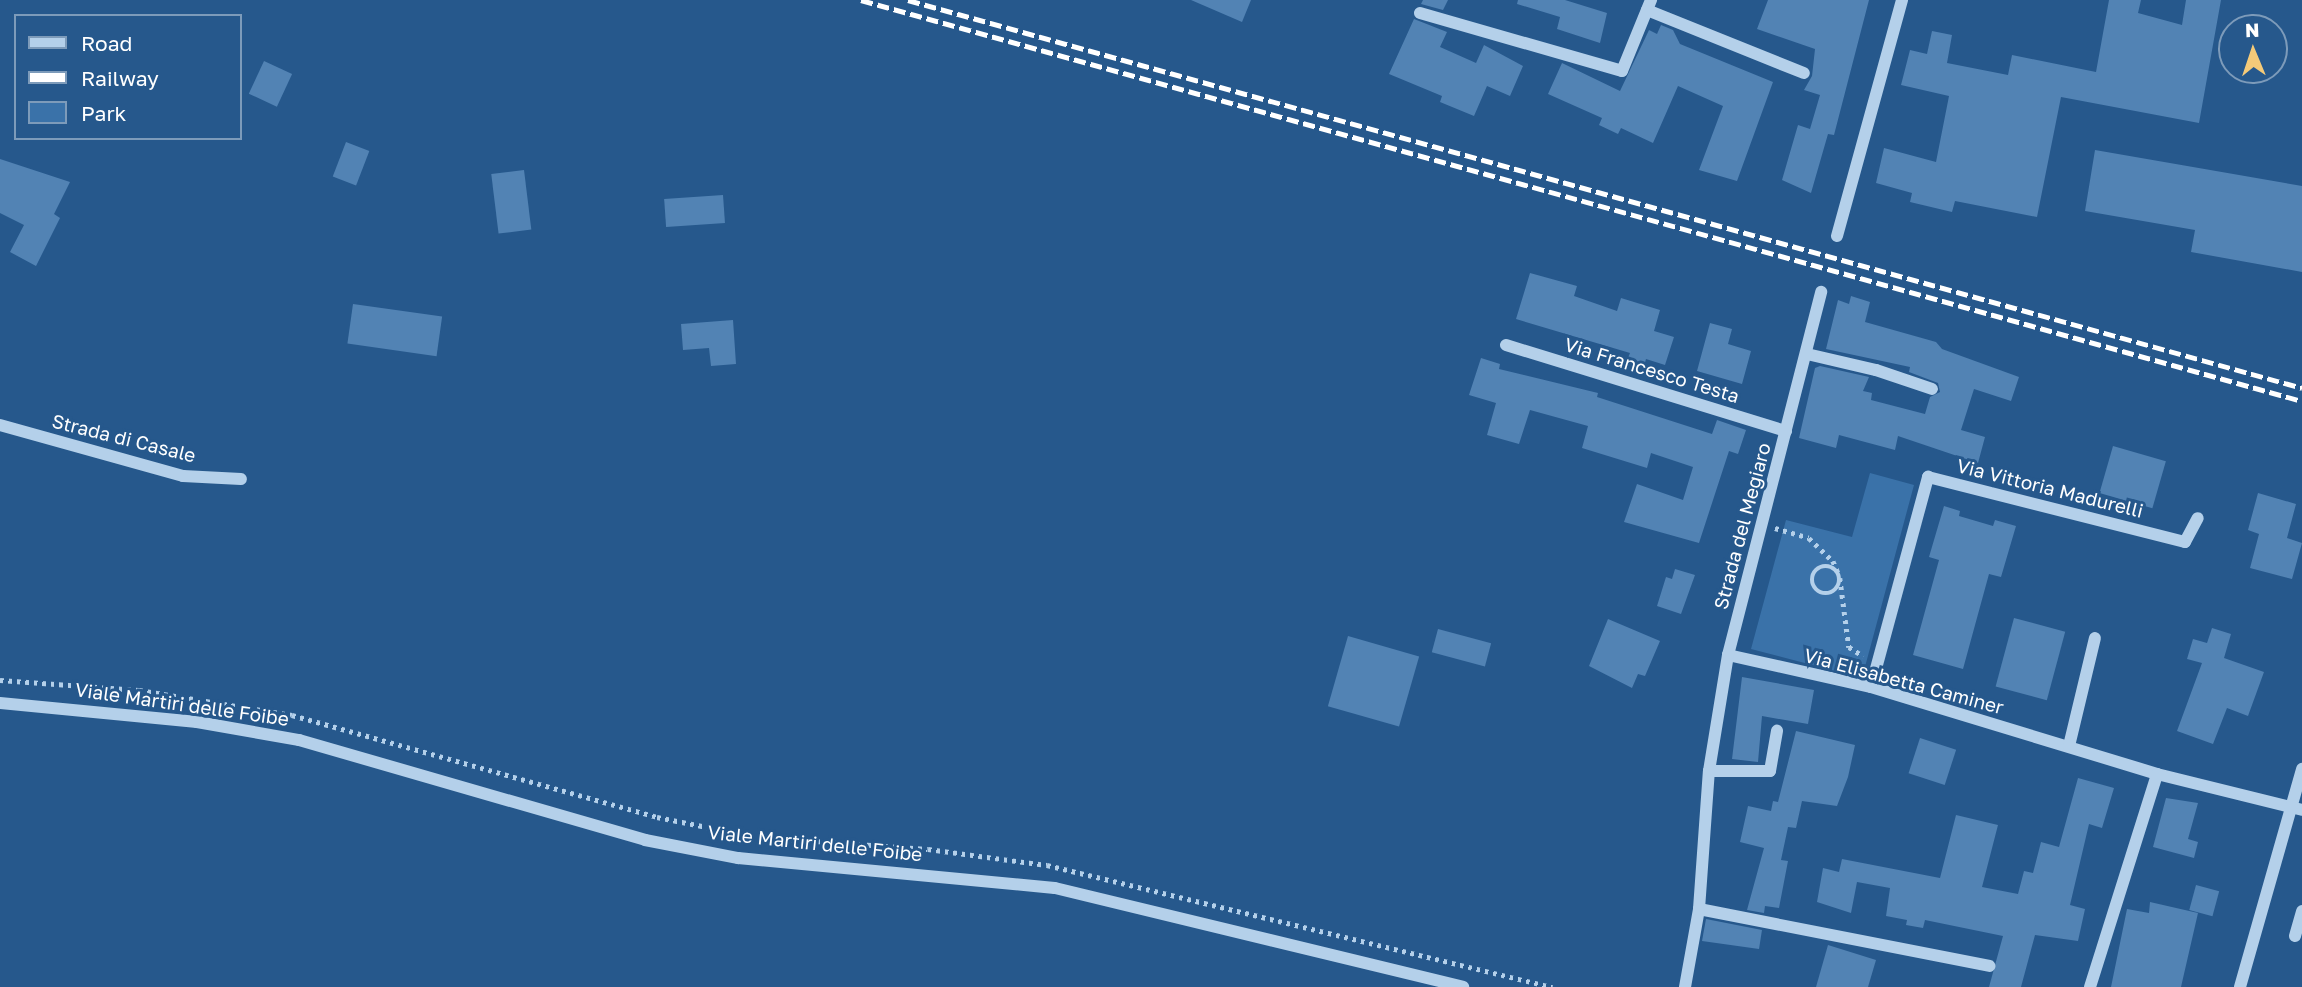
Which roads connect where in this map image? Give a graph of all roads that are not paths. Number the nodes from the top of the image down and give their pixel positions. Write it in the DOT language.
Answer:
graph roads {
  1 [pos="1902,0"];
  2 [pos="1649,5"];
  3 [pos="1420,13"];
  4 [pos="1804,73"];
  5 [pos="1838,236"];
  6 [pos="1821,292"];
  7 [pos="1506,345"];
  8 [pos="1807,355"];
  9 [pos="1932,389"];
  10 [pos="0,425"];
  11 [pos="1786,431"];
  12 [pos="241,479"];
  13 [pos="2198,518"];
  14 [pos="2095,638"];
  15 [pos="1728,655"];
  16 [pos="1871,687"];
  17 [pos="0,703"];
  18 [pos="1777,731"];
  19 [pos="2068,746"];
  20 [pos="2302,769"];
  21 [pos="1709,771"];
  22 [pos="2157,774"];
  23 [pos="2296,808"];
  24 [pos="1699,909"];
  25 [pos="2302,911"];
  26 [pos="2295,936"];
  27 [pos="1989,966"];
  28 [pos="1463,987"];
  29 [pos="1685,987"];
  30 [pos="2090,987"];
  31 [pos="2240,987"];
  1 -- 5 [label="street"];
  2 -- 3 [label="street"];
  2 -- 4 [label="street"];
  6 -- 8 [label="street, Strada del Megiaro"];
  7 -- 11 [label="street, Via Francesco Testa"];
  8 -- 9 [label="street"];
  8 -- 11 [label="street, Strada del Megiaro"];
  10 -- 12 [label="street, Strada di Casale"];
  11 -- 15 [label="street, Strada del Megiaro"];
  13 -- 16 [label="street, Via Vittoria Madurelli"];
  14 -- 19 [label="street"];
  15 -- 16 [label="street, Via Elisabetta Caminer"];
  15 -- 21 [label="street, Strada del Megiaro"];
  16 -- 19 [label="street, Via Elisabetta Caminer"];
  17 -- 28 [label="street, Viale Martiri delle Foibe"];
  18 -- 21 [label="street"];
  19 -- 22 [label="street, Via Elisabetta Caminer"];
  20 -- 23 [label="street"];
  21 -- 24 [label="street, Strada del Megiaro"];
  22 -- 23 [label="street, Via Elisabetta Caminer"];
  22 -- 30 [label="street"];
  23 -- 31 [label="street"];
  24 -- 27 [label="street"];
  24 -- 29 [label="street, Strada del Megiaro"];
  25 -- 26 [label="street"];
}
